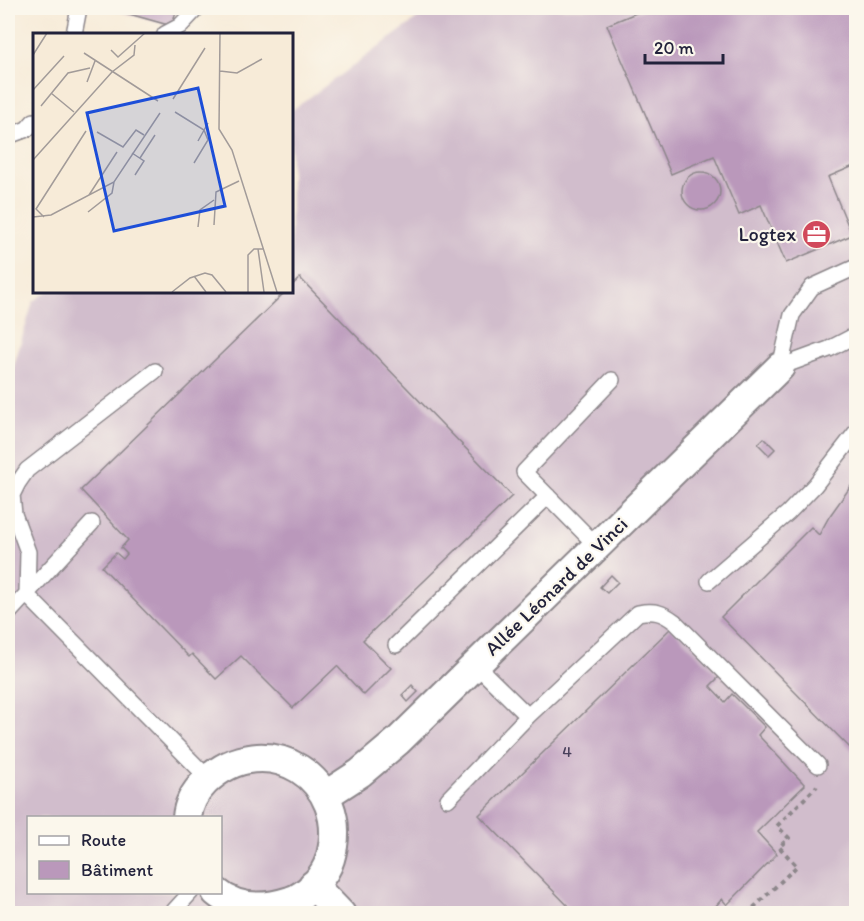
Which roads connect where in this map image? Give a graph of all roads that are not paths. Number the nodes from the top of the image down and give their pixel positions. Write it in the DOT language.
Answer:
graph roads {
  1 [pos="79,8"];
  2 [pos="197,8"];
  3 [pos="74,33"];
  4 [pos="167,33"];
  5 [pos="33,122"];
  6 [pos="8,136"];
  7 [pos="856,267"];
  8 [pos="856,335"];
  9 [pos="780,367"];
  10 [pos="155,371"];
  11 [pos="612,380"];
  12 [pos="856,432"];
  13 [pos="548,496"];
  14 [pos="92,523"];
  15 [pos="597,546"];
  16 [pos="709,581"];
  17 [pos="27,595"];
  18 [pos="8,614"];
  19 [pos="396,645"];
  20 [pos="476,665"];
  21 [pos="528,716"];
  22 [pos="818,765"];
  23 [pos="208,779"];
  24 [pos="326,795"];
  25 [pos="448,799"];
  26 [pos="187,816"];
  27 [pos="313,885"];
  28 [pos="189,894"];
  29 [pos="218,894"];
  30 [pos="257,910"];
  31 [pos="171,914"];
  32 [pos="341,914"];
  1 -- 3 [label="lane"];
  2 -- 4 [label="lane"];
  5 -- 6 [label="lane"];
  7 -- 9 [label="lane"];
  8 -- 9 [label="lane"];
  9 -- 15 [label="street, Allée Léonard de Vinci"];
  10 -- 17 [label="lane"];
  11 -- 13 [label="lane"];
  12 -- 16 [label="lane"];
  13 -- 15 [label="lane"];
  13 -- 19 [label="lane"];
  14 -- 17 [label="lane"];
  15 -- 20 [label="street, Allée Léonard de Vinci"];
  17 -- 18 [label="lane"];
  17 -- 23 [label="lane"];
  20 -- 21 [label="lane"];
  20 -- 24 [label="street, Allée Léonard de Vinci"];
  21 -- 22 [label="lane"];
  21 -- 25 [label="lane"];
  23 -- 24 [label="street"];
  23 -- 26 [label="street"];
  24 -- 27 [label="street"];
  27 -- 30 [label="street"];
  27 -- 32 [label="street"];
  28 -- 31 [label="lane"];
  29 -- 30 [label="street"];
}
